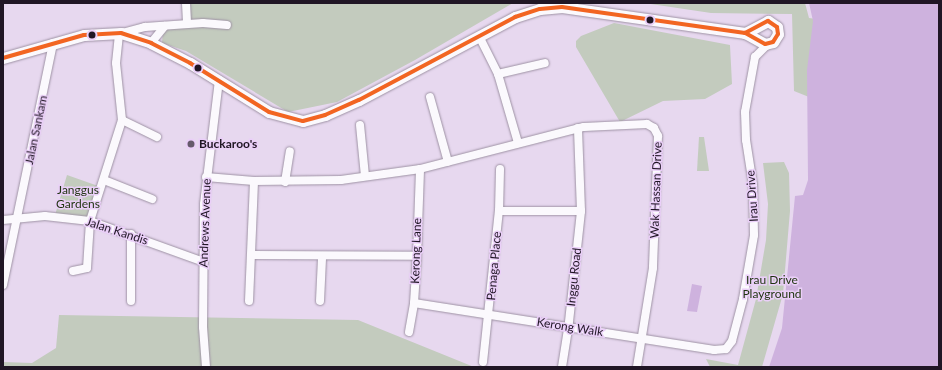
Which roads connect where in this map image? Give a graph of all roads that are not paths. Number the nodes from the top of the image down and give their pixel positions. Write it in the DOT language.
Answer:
graph roads {
  1 [pos="186,3"];
  2 [pos="762,23"];
  3 [pos="187,24"];
  4 [pos="227,25"];
  5 [pos="165,26"];
  6 [pos="120,33"];
  7 [pos="745,33"];
  8 [pos="479,36"];
  9 [pos="757,39"];
  10 [pos="53,43"];
  11 [pos="151,43"];
  12 [pos="768,44"];
  13 [pos="3,58"];
  14 [pos="545,62"];
  15 [pos="498,74"];
  16 [pos="219,80"];
  17 [pos="430,97"];
  18 [pos="122,120"];
  19 [pos="360,125"];
  20 [pos="578,128"];
  21 [pos="157,137"];
  22 [pos="518,143"];
  23 [pos="290,150"];
  24 [pos="448,162"];
  25 [pos="420,169"];
  26 [pos="500,169"];
  27 [pos="365,176"];
  28 [pos="206,177"];
  29 [pos="104,180"];
  30 [pos="254,182"];
  31 [pos="286,182"];
  32 [pos="152,199"];
  33 [pos="499,211"];
  34 [pos="581,211"];
  35 [pos="18,217"];
  36 [pos="3,220"];
  37 [pos="90,221"];
  38 [pos="131,234"];
  39 [pos="252,255"];
  40 [pos="417,256"];
  41 [pos="322,258"];
  42 [pos="204,262"];
  43 [pos="73,271"];
  44 [pos="3,285"];
  45 [pos="131,301"];
  46 [pos="250,301"];
  47 [pos="320,301"];
  48 [pos="414,303"];
  49 [pos="490,314"];
  50 [pos="569,326"];
  51 [pos="408,332"];
  52 [pos="642,337"];
  53 [pos="726,349"];
  54 [pos="483,362"];
  55 [pos="206,367"];
  56 [pos="562,367"];
  57 [pos="637,367"];
  1 -- 3 [label="street"];
  2 -- 7 [label="street"];
  2 -- 9 [label="street"];
  2 -- 12 [label="street"];
  3 -- 4 [label="street"];
  3 -- 5 [label="street"];
  5 -- 6 [label="street"];
  5 -- 11 [label="street"];
  6 -- 10 [label="street"];
  6 -- 11 [label="street"];
  6 -- 18 [label="street"];
  7 -- 8 [label="street"];
  7 -- 9 [label="street"];
  8 -- 15 [label="street"];
  8 -- 16 [label="street"];
  9 -- 12 [label="street"];
  10 -- 13 [label="street"];
  10 -- 35 [label="street, Jalan Sankam"];
  11 -- 16 [label="street"];
  12 -- 53 [label="street, Irau Drive"];
  14 -- 15 [label="street"];
  15 -- 22 [label="street"];
  16 -- 28 [label="street, Andrews Avenue"];
  17 -- 24 [label="street"];
  18 -- 21 [label="street"];
  18 -- 29 [label="street"];
  19 -- 27 [label="street"];
  20 -- 22 [label="street, Wak Hassan Drive"];
  20 -- 34 [label="street, Inggu Road"];
  20 -- 52 [label="street, Wak Hassan Drive"];
  22 -- 24 [label="street, Wak Hassan Drive"];
  23 -- 31 [label="street"];
  24 -- 25 [label="street, Wak Hassan Drive"];
  25 -- 27 [label="street, Wak Hassan Drive"];
  25 -- 40 [label="street, Kerong Lane"];
  26 -- 33 [label="street, Penaga Place"];
  27 -- 31 [label="street, Wak Hassan Drive"];
  28 -- 30 [label="street, Wak Hassan Drive"];
  28 -- 42 [label="street, Andrews Avenue"];
  29 -- 32 [label="street"];
  29 -- 37 [label="street"];
  30 -- 31 [label="street, Wak Hassan Drive"];
  30 -- 39 [label="street"];
  33 -- 34 [label="street"];
  33 -- 49 [label="street, Penaga Place"];
  34 -- 50 [label="street, Inggu Road"];
  35 -- 36 [label="street, Jalan Kandis"];
  35 -- 37 [label="street, Jalan Kandis"];
  35 -- 44 [label="street, Jalan Sankam"];
  37 -- 38 [label="street, Jalan Kandis"];
  37 -- 43 [label="street"];
  38 -- 42 [label="street, Jalan Kandis"];
  38 -- 45 [label="street"];
  39 -- 41 [label="street"];
  39 -- 46 [label="street"];
  40 -- 41 [label="street"];
  40 -- 48 [label="street, Kerong Lane"];
  41 -- 47 [label="street"];
  42 -- 55 [label="street, Andrews Avenue"];
  48 -- 49 [label="street, Kerong Walk"];
  48 -- 51 [label="street, Kerong Lane"];
  49 -- 50 [label="street, Kerong Walk"];
  49 -- 54 [label="street, Penaga Place"];
  50 -- 52 [label="street, Kerong Walk"];
  50 -- 56 [label="street, Inggu Road"];
  52 -- 53 [label="street, Kerong Walk"];
  52 -- 57 [label="street, Wak Hassan Drive"];
}
